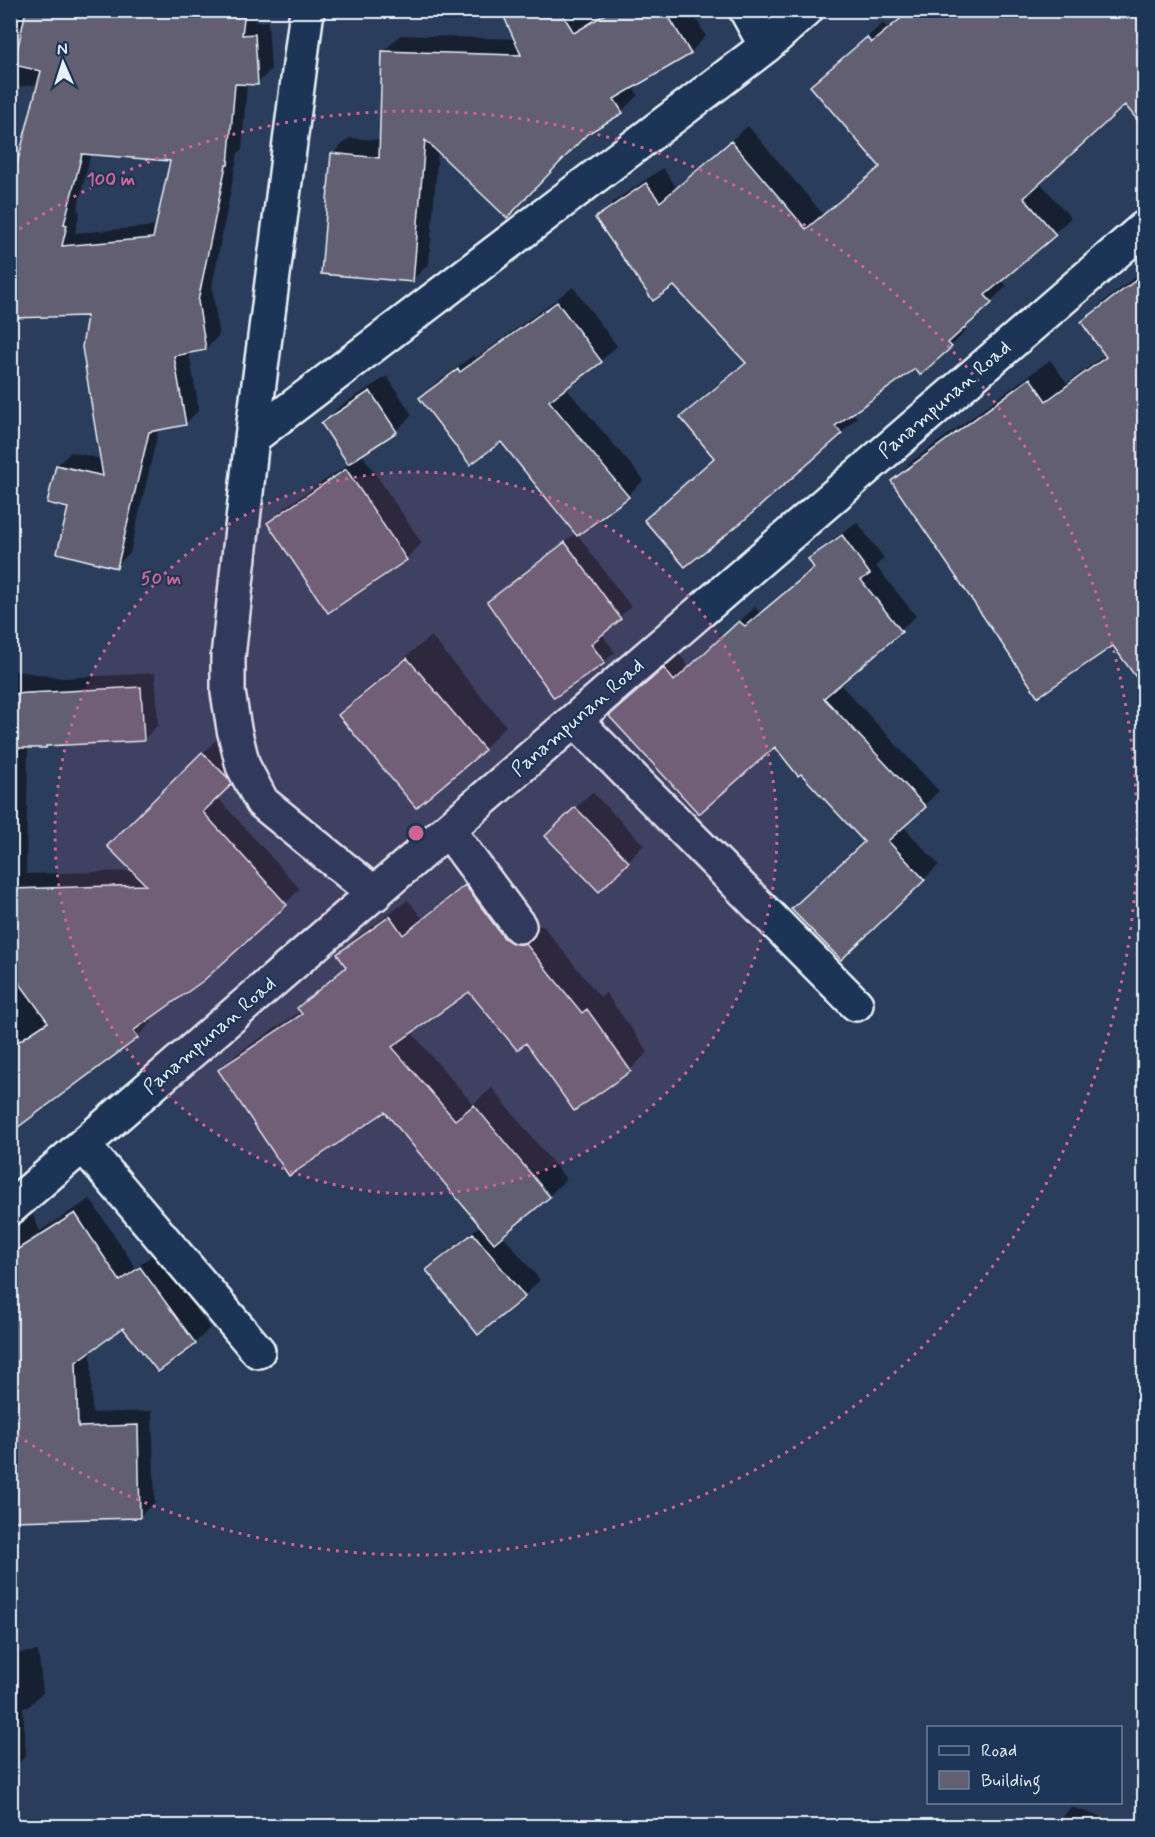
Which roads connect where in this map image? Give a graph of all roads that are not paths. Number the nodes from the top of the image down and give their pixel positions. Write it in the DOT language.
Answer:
graph roads {
  1 [pos="307,10"];
  2 [pos="746,10"];
  3 [pos="806,10"];
  4 [pos="766,46"];
  5 [pos="1144,228"];
  6 [pos="252,438"];
  7 [pos="575,720"];
  8 [pos="448,830"];
  9 [pos="375,894"];
  10 [pos="519,926"];
  11 [pos="856,1004"];
  12 [pos="83,1145"];
  13 [pos="10,1208"];
  14 [pos="258,1351"];
  1 -- 6 [label="street"];
  2 -- 4 [label="street"];
  3 -- 4 [label="street"];
  4 -- 6 [label="street"];
  5 -- 7 [label="street, Panampunan Road"];
  6 -- 9 [label="street"];
  7 -- 8 [label="street, Panampunan Road"];
  7 -- 11 [label="street"];
  8 -- 9 [label="street, Panampunan Road"];
  8 -- 10 [label="street"];
  9 -- 12 [label="street, Panampunan Road"];
  12 -- 13 [label="street, Panampunan Road"];
  12 -- 14 [label="street"];
}
